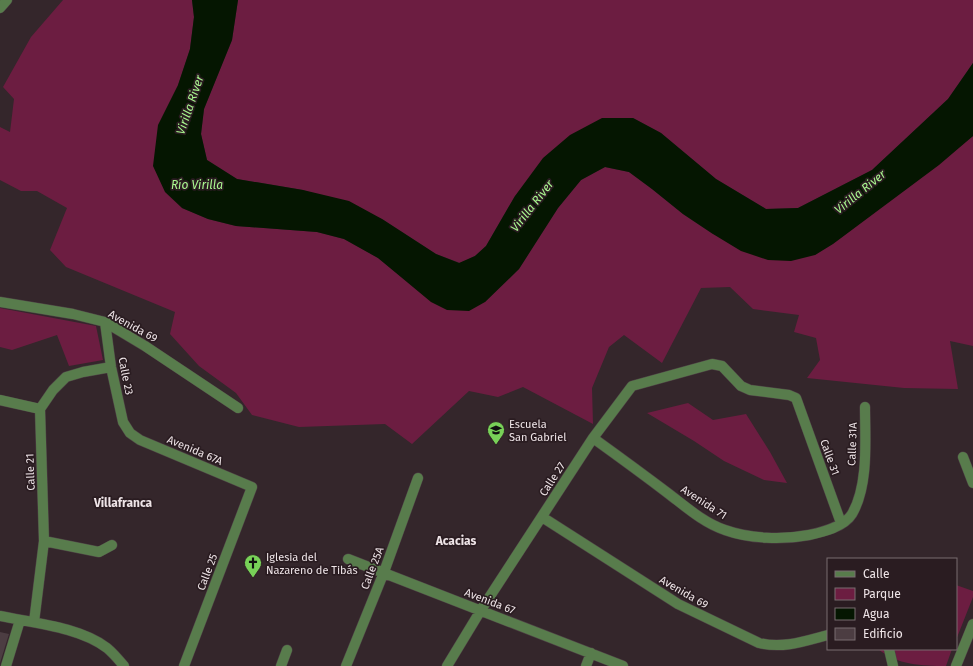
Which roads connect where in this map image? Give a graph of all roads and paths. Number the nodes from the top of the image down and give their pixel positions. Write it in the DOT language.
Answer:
graph roads {
  1 [pos="7,0"];
  2 [pos="0,8"];
  3 [pos="0,302"];
  4 [pos="105,322"];
  5 [pos="111,367"];
  6 [pos="796,398"];
  7 [pos="0,400"];
  8 [pos="865,407"];
  9 [pos="238,408"];
  10 [pos="40,409"];
  11 [pos="130,433"];
  12 [pos="593,438"];
  13 [pos="963,457"];
  14 [pos="418,478"];
  15 [pos="973,482"];
  16 [pos="252,487"];
  17 [pos="542,517"];
  18 [pos="841,523"];
  19 [pos="44,541"];
  20 [pos="112,545"];
  21 [pos="348,559"];
  22 [pos="384,572"];
  23 [pos="481,610"];
  24 [pos="0,616"];
  25 [pos="20,620"];
  26 [pos="34,622"];
  27 [pos="973,624"];
  28 [pos="827,636"];
  29 [pos="287,650"];
  30 [pos="889,650"];
  31 [pos="590,653"];
  32 [pos="6,666"];
  33 [pos="124,666"];
  34 [pos="184,666"];
  35 [pos="281,666"];
  36 [pos="346,666"];
  37 [pos="447,666"];
  38 [pos="586,666"];
  39 [pos="624,666"];
  40 [pos="893,666"];
  41 [pos="956,666"];
  1 -- 2 [label="street"];
  3 -- 4 [label="street, Avenida 69"];
  4 -- 5 [label="street, Calle 23"];
  4 -- 9 [label="street, Avenida 69"];
  5 -- 10 [label="street"];
  5 -- 11 [label="street, Calle 23"];
  6 -- 12 [label="street, Calle 27"];
  6 -- 18 [label="street, Calle 31"];
  7 -- 10 [label="street"];
  8 -- 18 [label="street, Calle 31A"];
  10 -- 19 [label="street, Calle 21"];
  11 -- 16 [label="street, Avenida 67A"];
  12 -- 17 [label="street, Calle 27"];
  12 -- 18 [label="street, Avenida 71"];
  13 -- 15 [label="street"];
  14 -- 22 [label="street, Calle 25A"];
  16 -- 34 [label="street, Calle 25"];
  17 -- 23 [label="street, Calle 27"];
  17 -- 28 [label="street, Avenida 69"];
  19 -- 20 [label="street"];
  19 -- 26 [label="street, Calle 21"];
  21 -- 22 [label="street, Avenida 67"];
  22 -- 23 [label="street, Avenida 67"];
  22 -- 36 [label="street, Calle 25A"];
  23 -- 31 [label="street, Avenida 67"];
  23 -- 37 [label="street, Calle 27"];
  24 -- 25 [label="street"];
  25 -- 26 [label="street"];
  25 -- 32 [label="street"];
  26 -- 33 [label="street"];
  27 -- 41 [label="street"];
  29 -- 35 [label="street"];
  30 -- 40 [label="street"];
  31 -- 38 [label="street"];
  31 -- 39 [label="street, Avenida 67"];
}
